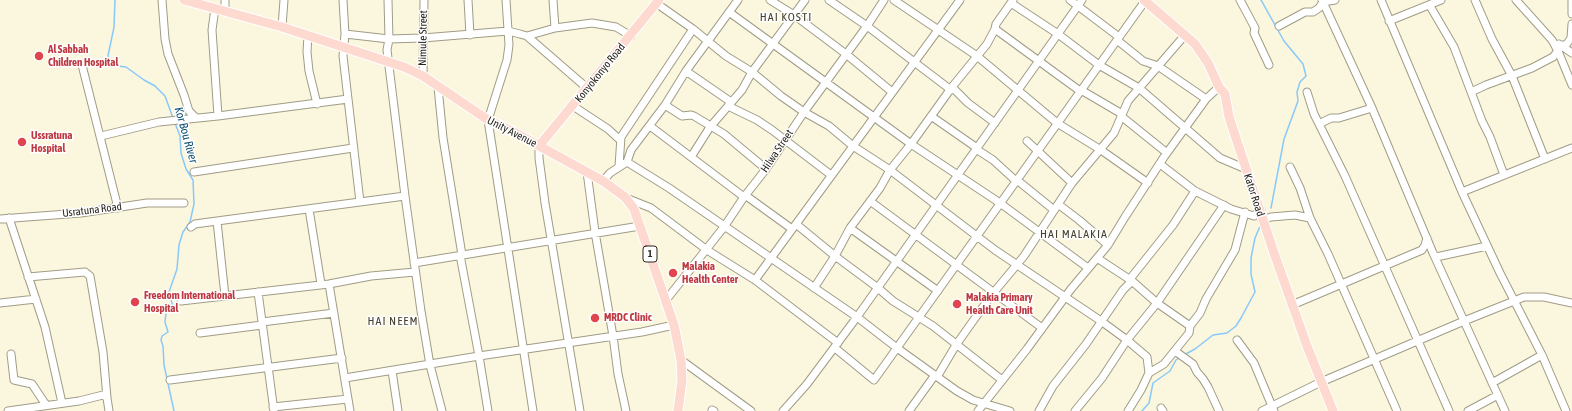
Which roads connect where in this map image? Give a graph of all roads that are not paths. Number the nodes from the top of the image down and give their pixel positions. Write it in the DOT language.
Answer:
graph roads {
  1 [pos="162,0"];
  2 [pos="184,0"];
  3 [pos="225,0"];
  4 [pos="284,0"];
  5 [pos="344,0"];
  6 [pos="388,0"];
  7 [pos="424,0"];
  8 [pos="468,0"];
  9 [pos="506,0"];
  10 [pos="553,0"];
  11 [pos="738,0"];
  12 [pos="770,0"];
  13 [pos="805,0"];
  14 [pos="829,0"];
  15 [pos="884,0"];
  16 [pos="894,0"];
  17 [pos="1070,0"];
  18 [pos="1144,0"];
  19 [pos="1240,0"];
  20 [pos="1334,0"];
  21 [pos="1381,0"];
  22 [pos="1441,0"];
  23 [pos="1475,0"];
  24 [pos="1516,0"];
  25 [pos="1572,0"];
  26 [pos="657,1"];
  27 [pos="956,1"];
  28 [pos="1012,1"];
  29 [pos="1323,1"];
  30 [pos="1080,3"];
  31 [pos="1431,3"];
  32 [pos="215,8"];
  33 [pos="225,10"];
  34 [pos="729,12"];
  35 [pos="1572,14"];
  36 [pos="794,15"];
  37 [pos="1390,21"];
  38 [pos="1572,24"];
  39 [pos="282,26"];
  40 [pos="867,26"];
  41 [pos="1279,26"];
  42 [pos="555,28"];
  43 [pos="694,29"];
  44 [pos="995,29"];
  45 [pos="938,30"];
  46 [pos="508,32"];
  47 [pos="345,34"];
  48 [pos="1058,34"];
  49 [pos="308,35"];
  50 [pos="470,35"];
  51 [pos="1185,35"];
  52 [pos="526,36"];
  53 [pos="631,36"];
  54 [pos="423,38"];
  55 [pos="1118,38"];
  56 [pos="389,39"];
  57 [pos="708,40"];
  58 [pos="773,44"];
  59 [pos="343,46"];
  60 [pos="1559,48"];
  61 [pos="846,54"];
  62 [pos="1572,54"];
  63 [pos="977,56"];
  64 [pos="1039,61"];
  65 [pos="389,62"];
  66 [pos="914,62"];
  67 [pos="82,65"];
  68 [pos="1099,65"];
  69 [pos="1269,65"];
  70 [pos="1158,66"];
  71 [pos="686,71"];
  72 [pos="752,72"];
  73 [pos="423,76"];
  74 [pos="1512,76"];
  75 [pos="825,82"];
  76 [pos="1572,85"];
  77 [pos="438,86"];
  78 [pos="1219,86"];
  79 [pos="587,88"];
  80 [pos="951,88"];
  81 [pos="1139,88"];
  82 [pos="1018,90"];
  83 [pos="1081,90"];
  84 [pos="892,92"];
  85 [pos="1307,92"];
  86 [pos="1471,92"];
  87 [pos="1206,99"];
  88 [pos="348,100"];
  89 [pos="317,104"];
  90 [pos="729,104"];
  91 [pos="665,105"];
  92 [pos="573,106"];
  93 [pos="1372,108"];
  94 [pos="804,112"];
  95 [pos="1121,115"];
  96 [pos="218,116"];
  97 [pos="931,116"];
  98 [pos="874,117"];
  99 [pos="196,118"];
  100 [pos="488,120"];
  101 [pos="995,123"];
  102 [pos="1058,123"];
  103 [pos="1319,124"];
  104 [pos="650,126"];
  105 [pos="710,127"];
  106 [pos="1186,128"];
  107 [pos="101,136"];
  108 [pos="620,140"];
  109 [pos="784,140"];
  110 [pos="1027,141"];
  111 [pos="911,144"];
  112 [pos="540,146"];
  113 [pos="853,146"];
  114 [pos="353,148"];
  115 [pos="1572,148"];
  116 [pos="977,149"];
  117 [pos="1038,150"];
  118 [pos="1101,150"];
  119 [pos="1167,153"];
  120 [pos="691,157"];
  121 [pos="1545,160"];
  122 [pos="627,162"];
  123 [pos="1160,164"];
  124 [pos="619,166"];
  125 [pos="1290,167"];
  126 [pos="766,169"];
  127 [pos="1246,169"];
  128 [pos="890,170"];
  129 [pos="194,172"];
  130 [pos="587,172"];
  131 [pos="831,175"];
  132 [pos="958,175"];
  133 [pos="1504,175"];
  134 [pos="1017,180"];
  135 [pos="603,181"];
  136 [pos="1072,183"];
  137 [pos="1148,183"];
  138 [pos="1195,191"];
  139 [pos="1462,192"];
  140 [pos="405,196"];
  141 [pos="745,196"];
  142 [pos="625,197"];
  143 [pos="870,201"];
  144 [pos="360,202"];
  145 [pos="184,204"];
  146 [pos="937,204"];
  147 [pos="1000,204"];
  148 [pos="1224,205"];
  149 [pos="1056,207"];
  150 [pos="118,208"];
  151 [pos="309,208"];
  152 [pos="1261,210"];
  153 [pos="1245,212"];
  154 [pos="0,218"];
  155 [pos="9,218"];
  156 [pos="1310,218"];
  157 [pos="1262,220"];
  158 [pos="217,221"];
  159 [pos="640,226"];
  160 [pos="191,227"];
  161 [pos="724,227"];
  162 [pos="794,227"];
  163 [pos="850,228"];
  164 [pos="1040,231"];
  165 [pos="595,232"];
  166 [pos="916,235"];
  167 [pos="977,236"];
  168 [pos="1427,238"];
  169 [pos="551,241"];
  170 [pos="1108,245"];
  171 [pos="1487,246"];
  172 [pos="507,247"];
  173 [pos="707,250"];
  174 [pos="1422,250"];
  175 [pos="461,255"];
  176 [pos="1434,255"];
  177 [pos="835,256"];
  178 [pos="771,258"];
  179 [pos="1097,258"];
  180 [pos="897,261"];
  181 [pos="414,263"];
  182 [pos="1018,264"];
  183 [pos="957,265"];
  184 [pos="1385,265"];
  185 [pos="1088,268"];
  186 [pos="415,272"];
  187 [pos="28,277"];
  188 [pos="755,280"];
  189 [pos="1131,280"];
  190 [pos="321,284"];
  191 [pos="329,284"];
  192 [pos="1341,285"];
  193 [pos="814,288"];
  194 [pos="878,288"];
  195 [pos="938,291"];
  196 [pos="258,292"];
  197 [pos="994,292"];
  198 [pos="225,296"];
  199 [pos="1065,298"];
  200 [pos="36,299"];
  201 [pos="666,300"];
  202 [pos="181,301"];
  203 [pos="1514,301"];
  204 [pos="1572,302"];
  205 [pos="0,303"];
  206 [pos="1157,303"];
  207 [pos="1292,305"];
  208 [pos="334,313"];
  209 [pos="857,317"];
  210 [pos="919,317"];
  211 [pos="1101,321"];
  212 [pos="1464,321"];
  213 [pos="262,324"];
  214 [pos="674,325"];
  215 [pos="1190,326"];
  216 [pos="1042,328"];
  217 [pos="200,333"];
  218 [pos="613,336"];
  219 [pos="1127,340"];
  220 [pos="1237,340"];
  221 [pos="1418,340"];
  222 [pos="568,343"];
  223 [pos="836,345"];
  224 [pos="956,345"];
  225 [pos="897,348"];
  226 [pos="523,350"];
  227 [pos="1175,351"];
  228 [pos="12,354"];
  229 [pos="1542,355"];
  230 [pos="479,356"];
  231 [pos="342,358"];
  232 [pos="1374,359"];
  233 [pos="681,360"];
  234 [pos="430,365"];
  235 [pos="267,367"];
  236 [pos="392,371"];
  237 [pos="1149,373"];
  238 [pos="936,376"];
  239 [pos="345,378"];
  240 [pos="170,380"];
  241 [pos="1002,380"];
  242 [pos="1321,382"];
  243 [pos="1492,383"];
  244 [pos="1498,395"];
  245 [pos="108,398"];
  246 [pos="348,399"];
  247 [pos="62,403"];
  248 [pos="984,403"];
  249 [pos="46,405"];
  250 [pos="273,409"];
  251 [pos="1274,409"];
  252 [pos="8,411"];
  253 [pos="109,411"];
  254 [pos="350,411"];
  255 [pos="398,411"];
  256 [pos="442,411"];
  257 [pos="488,411"];
  258 [pos="533,411"];
  259 [pos="580,411"];
  260 [pos="626,411"];
  261 [pos="678,411"];
  262 [pos="751,411"];
  263 [pos="783,411"];
  264 [pos="909,411"];
  265 [pos="978,411"];
  266 [pos="1010,411"];
  267 [pos="1039,411"];
  268 [pos="1075,411"];
  269 [pos="1128,411"];
  270 [pos="1219,411"];
  271 [pos="1262,411"];
  272 [pos="1334,411"];
  273 [pos="1397,411"];
  274 [pos="1449,411"];
  275 [pos="1468,411"];
  276 [pos="1505,411"];
  277 [pos="1566,411"];
  1 -- 99 [label="street"];
  2 -- 32 [label="main road, Unity Avenue"];
  3 -- 33 [label="street"];
  4 -- 39 [label="street"];
  5 -- 47 [label="street"];
  6 -- 56 [label="street"];
  7 -- 54 [label="street, Nimule Street"];
  8 -- 50 [label="street"];
  9 -- 46 [label="street"];
  10 -- 42 [label="street"];
  11 -- 34 [label="street"];
  12 -- 36 [label="street"];
  13 -- 36 [label="street"];
  14 -- 40 [label="street"];
  15 -- 40 [label="street, Hilwa Street"];
  16 -- 45 [label="street"];
  17 -- 30 [label="street"];
  18 -- 51 [label="main road, Kator Road"];
  18 -- 55 [label="street"];
  19 -- 69 [label="street"];
  20 -- 29 [label="street"];
  21 -- 37 [label="street"];
  22 -- 31 [label="street"];
  23 -- 74 [label="street"];
  24 -- 60 [label="street"];
  25 -- 35 [label="street"];
  26 -- 43 [label="street"];
  26 -- 53 [label="main road, Konyokonyo Road"];
  27 -- 45 [label="street"];
  28 -- 44 [label="street"];
  28 -- 48 [label="street"];
  29 -- 41 [label="street"];
  29 -- 93 [label="street"];
  30 -- 48 [label="street"];
  30 -- 55 [label="street"];
  31 -- 37 [label="street"];
  31 -- 86 [label="street"];
  32 -- 33 [label="main road, Unity Avenue"];
  32 -- 96 [label="street"];
  33 -- 39 [label="main road, Unity Avenue"];
  34 -- 57 [label="street"];
  34 -- 58 [label="street"];
  36 -- 58 [label="street"];
  36 -- 61 [label="street"];
  37 -- 139 [label="street"];
  38 -- 60 [label="street"];
  39 -- 49 [label="main road, Unity Avenue"];
  40 -- 61 [label="street, Hilwa Street"];
  40 -- 66 [label="street"];
  42 -- 52 [label="street"];
  42 -- 53 [label="street"];
  43 -- 57 [label="street"];
  43 -- 108 [label="street"];
  44 -- 63 [label="street"];
  44 -- 64 [label="street"];
  45 -- 63 [label="street"];
  45 -- 66 [label="street"];
  46 -- 50 [label="street"];
  46 -- 52 [label="street"];
  46 -- 100 [label="street"];
  47 -- 56 [label="street"];
  47 -- 59 [label="street"];
  48 -- 64 [label="street"];
  48 -- 68 [label="street"];
  49 -- 59 [label="main road, Unity Avenue"];
  49 -- 89 [label="street"];
  50 -- 54 [label="street"];
  51 -- 70 [label="street"];
  51 -- 78 [label="main road, Kator Road"];
  52 -- 79 [label="street"];
  53 -- 79 [label="main road, Konyokonyo Road"];
  54 -- 56 [label="street"];
  54 -- 73 [label="street, Nimule Street"];
  55 -- 68 [label="street"];
  55 -- 70 [label="street"];
  56 -- 65 [label="street"];
  57 -- 71 [label="street"];
  57 -- 72 [label="street"];
  58 -- 72 [label="street"];
  58 -- 75 [label="street"];
  59 -- 65 [label="main road, Unity Avenue"];
  59 -- 88 [label="street"];
  60 -- 62 [label="street"];
  60 -- 74 [label="street"];
  60 -- 76 [label="street"];
  61 -- 75 [label="street, Hilwa Street"];
  61 -- 84 [label="street"];
  63 -- 80 [label="street"];
  63 -- 82 [label="street"];
  64 -- 82 [label="street"];
  64 -- 83 [label="street"];
  65 -- 73 [label="main road, Unity Avenue"];
  65 -- 140 [label="street"];
  66 -- 80 [label="street"];
  66 -- 84 [label="street"];
  67 -- 107 [label="street"];
  68 -- 81 [label="street"];
  68 -- 83 [label="street"];
  70 -- 81 [label="street"];
  70 -- 87 [label="street"];
  71 -- 90 [label="street"];
  71 -- 91 [label="street"];
  72 -- 90 [label="street"];
  72 -- 94 [label="street"];
  73 -- 77 [label="main road, Unity Avenue"];
  74 -- 86 [label="street"];
  74 -- 121 [label="street"];
  75 -- 94 [label="street, Hilwa Street"];
  75 -- 98 [label="street"];
  77 -- 100 [label="main road, Unity Avenue"];
  77 -- 175 [label="street"];
  78 -- 87 [label="street"];
  78 -- 127 [label="main road, Kator Road"];
  79 -- 92 [label="main road, Konyokonyo Road"];
  80 -- 97 [label="street"];
  80 -- 101 [label="street"];
  81 -- 95 [label="street"];
  81 -- 106 [label="street"];
  82 -- 101 [label="street"];
  82 -- 102 [label="street"];
  83 -- 95 [label="street"];
  83 -- 102 [label="street"];
  84 -- 98 [label="street"];
  85 -- 103 [label="street"];
  86 -- 133 [label="street"];
  87 -- 106 [label="street"];
  88 -- 89 [label="street"];
  88 -- 114 [label="street"];
  89 -- 96 [label="street"];
  90 -- 105 [label="street"];
  90 -- 109 [label="street"];
  91 -- 104 [label="street"];
  91 -- 105 [label="street"];
  92 -- 108 [label="street"];
  92 -- 112 [label="main road, Konyokonyo Road"];
  93 -- 103 [label="street"];
  93 -- 168 [label="street"];
  94 -- 109 [label="street, Hilwa Street"];
  94 -- 113 [label="street"];
  95 -- 118 [label="street"];
  95 -- 119 [label="street"];
  96 -- 99 [label="street"];
  97 -- 111 [label="street"];
  97 -- 116 [label="street"];
  98 -- 111 [label="street"];
  98 -- 113 [label="street"];
  99 -- 107 [label="street"];
  100 -- 112 [label="main road, Unity Avenue"];
  100 -- 172 [label="street"];
  101 -- 116 [label="street"];
  102 -- 117 [label="street"];
  102 -- 118 [label="street"];
  103 -- 184 [label="street"];
  104 -- 120 [label="street"];
  104 -- 122 [label="street"];
  105 -- 120 [label="street"];
  105 -- 126 [label="street"];
  106 -- 119 [label="street"];
  106 -- 127 [label="street"];
  107 -- 150 [label="street"];
  108 -- 124 [label="street"];
  109 -- 126 [label="street, Hilwa Street"];
  109 -- 131 [label="street"];
  110 -- 117 [label="street"];
  111 -- 128 [label="street"];
  111 -- 132 [label="street"];
  112 -- 130 [label="main road, Unity Avenue / 1"];
  112 -- 169 [label="street"];
  113 -- 128 [label="street"];
  113 -- 131 [label="street"];
  114 -- 129 [label="street"];
  114 -- 144 [label="street"];
  115 -- 121 [label="street"];
  116 -- 132 [label="street"];
  116 -- 134 [label="street"];
  117 -- 134 [label="street"];
  117 -- 136 [label="street"];
  118 -- 136 [label="street"];
  118 -- 137 [label="street"];
  119 -- 123 [label="street"];
  120 -- 141 [label="street"];
  121 -- 133 [label="street"];
  122 -- 124 [label="street"];
  122 -- 161 [label="street"];
  123 -- 137 [label="street"];
  123 -- 138 [label="street"];
  124 -- 135 [label="street"];
  125 -- 156 [label="street"];
  126 -- 141 [label="street, Hilwa Street"];
  127 -- 152 [label="main road, Kator Road"];
  128 -- 143 [label="street"];
  128 -- 146 [label="street"];
  130 -- 135 [label="main road, Unity Avenue / 1"];
  130 -- 165 [label="street"];
  131 -- 162 [label="street"];
  132 -- 146 [label="street"];
  132 -- 147 [label="street"];
  133 -- 139 [label="street"];
  134 -- 147 [label="street"];
  134 -- 149 [label="street"];
  135 -- 142 [label="main road, Unity Avenue / 1"];
  136 -- 149 [label="street"];
  137 -- 170 [label="street"];
  138 -- 148 [label="street"];
  138 -- 189 [label="street"];
  139 -- 171 [label="street"];
  140 -- 144 [label="street"];
  140 -- 181 [label="street"];
  141 -- 161 [label="street, Hilwa Street"];
  141 -- 162 [label="street"];
  142 -- 159 [label="main road, Unity Avenue / 1"];
  142 -- 173 [label="street"];
  143 -- 163 [label="street"];
  143 -- 166 [label="street"];
  144 -- 151 [label="street"];
  145 -- 150 [label="street, Usratuna Road"];
  146 -- 166 [label="street"];
  146 -- 167 [label="street"];
  147 -- 164 [label="street"];
  147 -- 167 [label="street"];
  148 -- 153 [label="street"];
  148 -- 206 [label="street"];
  149 -- 164 [label="street"];
  149 -- 170 [label="street"];
  150 -- 155 [label="street, Usratuna Road"];
  151 -- 158 [label="street"];
  151 -- 190 [label="street"];
  152 -- 153 [label="street"];
  152 -- 157 [label="main road, Kator Road"];
  153 -- 215 [label="street"];
  154 -- 155 [label="street, Usratuna Road"];
  155 -- 187 [label="street"];
  156 -- 157 [label="street"];
  156 -- 192 [label="street"];
  157 -- 207 [label="main road, Kator Road"];
  158 -- 160 [label="street"];
  158 -- 198 [label="street"];
  159 -- 165 [label="street"];
  159 -- 201 [label="main road, Unity Avenue / 1"];
  161 -- 173 [label="street, Hilwa Street"];
  161 -- 178 [label="street"];
  162 -- 177 [label="street"];
  162 -- 178 [label="street"];
  163 -- 177 [label="street"];
  163 -- 180 [label="street"];
  164 -- 182 [label="street"];
  164 -- 185 [label="street"];
  165 -- 169 [label="street"];
  165 -- 218 [label="street"];
  166 -- 180 [label="street"];
  166 -- 183 [label="street"];
  167 -- 182 [label="street"];
  167 -- 183 [label="street"];
  168 -- 174 [label="street"];
  168 -- 176 [label="street"];
  169 -- 172 [label="street"];
  169 -- 222 [label="street"];
  170 -- 179 [label="street"];
  171 -- 176 [label="street"];
  171 -- 203 [label="street"];
  172 -- 175 [label="street"];
  172 -- 226 [label="street"];
  173 -- 188 [label="street"];
  173 -- 201 [label="street, Hilwa Street"];
  174 -- 176 [label="street"];
  174 -- 184 [label="street"];
  175 -- 181 [label="street"];
  175 -- 230 [label="street"];
  176 -- 212 [label="street"];
  177 -- 193 [label="street"];
  177 -- 194 [label="street"];
  178 -- 188 [label="street"];
  178 -- 193 [label="street"];
  179 -- 185 [label="street"];
  179 -- 189 [label="street"];
  180 -- 194 [label="street"];
  180 -- 195 [label="street"];
  181 -- 186 [label="street"];
  182 -- 197 [label="street"];
  182 -- 199 [label="street"];
  183 -- 195 [label="street"];
  183 -- 197 [label="street"];
  184 -- 192 [label="street"];
  184 -- 221 [label="street"];
  185 -- 199 [label="street"];
  186 -- 191 [label="street"];
  186 -- 234 [label="street"];
  187 -- 200 [label="street"];
  187 -- 245 [label="street"];
  188 -- 223 [label="street"];
  189 -- 206 [label="street"];
  189 -- 211 [label="street"];
  190 -- 191 [label="street"];
  190 -- 196 [label="street"];
  191 -- 208 [label="street"];
  192 -- 207 [label="street"];
  192 -- 232 [label="street"];
  193 -- 209 [label="street"];
  194 -- 209 [label="street"];
  194 -- 210 [label="street"];
  195 -- 210 [label="street"];
  196 -- 198 [label="street"];
  196 -- 213 [label="street"];
  197 -- 216 [label="street"];
  197 -- 224 [label="street"];
  198 -- 202 [label="street"];
  199 -- 211 [label="street"];
  199 -- 216 [label="street"];
  200 -- 205 [label="street"];
  200 -- 247 [label="street"];
  201 -- 214 [label="main road, Unity Avenue / 1"];
  203 -- 204 [label="street"];
  203 -- 212 [label="street"];
  203 -- 229 [label="street"];
  206 -- 215 [label="street"];
  206 -- 219 [label="street"];
  207 -- 242 [label="main road, Kator Road"];
  208 -- 213 [label="street"];
  208 -- 231 [label="street"];
  209 -- 223 [label="street"];
  209 -- 225 [label="street"];
  210 -- 224 [label="street"];
  210 -- 225 [label="street"];
  211 -- 219 [label="street"];
  211 -- 267 [label="street"];
  212 -- 221 [label="street"];
  212 -- 243 [label="street"];
  213 -- 217 [label="street"];
  213 -- 235 [label="street"];
  214 -- 218 [label="street"];
  214 -- 233 [label="main road, Unity Avenue / 1"];
  215 -- 227 [label="street"];
  216 -- 241 [label="street"];
  218 -- 222 [label="street"];
  218 -- 260 [label="street"];
  219 -- 237 [label="street"];
  219 -- 268 [label="street"];
  220 -- 251 [label="street"];
  221 -- 232 [label="street"];
  221 -- 274 [label="street"];
  222 -- 226 [label="street"];
  222 -- 259 [label="street"];
  223 -- 225 [label="street"];
  223 -- 263 [label="street"];
  224 -- 238 [label="street"];
  224 -- 241 [label="street"];
  225 -- 238 [label="street"];
  226 -- 230 [label="street"];
  226 -- 258 [label="street"];
  227 -- 237 [label="street"];
  227 -- 270 [label="street"];
  228 -- 249 [label="street"];
  229 -- 243 [label="street"];
  229 -- 277 [label="street"];
  230 -- 234 [label="street"];
  230 -- 257 [label="street"];
  231 -- 235 [label="street"];
  231 -- 239 [label="street"];
  232 -- 242 [label="street"];
  232 -- 273 [label="street"];
  233 -- 261 [label="main road, Unity Avenue / 1"];
  233 -- 262 [label="street"];
  234 -- 236 [label="street"];
  234 -- 256 [label="street"];
  235 -- 240 [label="street"];
  235 -- 250 [label="street"];
  236 -- 239 [label="street"];
  236 -- 255 [label="street"];
  237 -- 269 [label="street"];
  238 -- 248 [label="street"];
  238 -- 264 [label="street"];
  239 -- 246 [label="street"];
  241 -- 248 [label="street"];
  242 -- 251 [label="street"];
  242 -- 272 [label="main road, Kator Road"];
  243 -- 244 [label="street"];
  244 -- 275 [label="street"];
  244 -- 276 [label="street"];
  245 -- 247 [label="street"];
  245 -- 253 [label="street"];
  246 -- 250 [label="street"];
  246 -- 254 [label="street"];
  247 -- 249 [label="street"];
  248 -- 265 [label="street"];
  248 -- 266 [label="street"];
  249 -- 252 [label="street"];
  251 -- 271 [label="street"];
}
